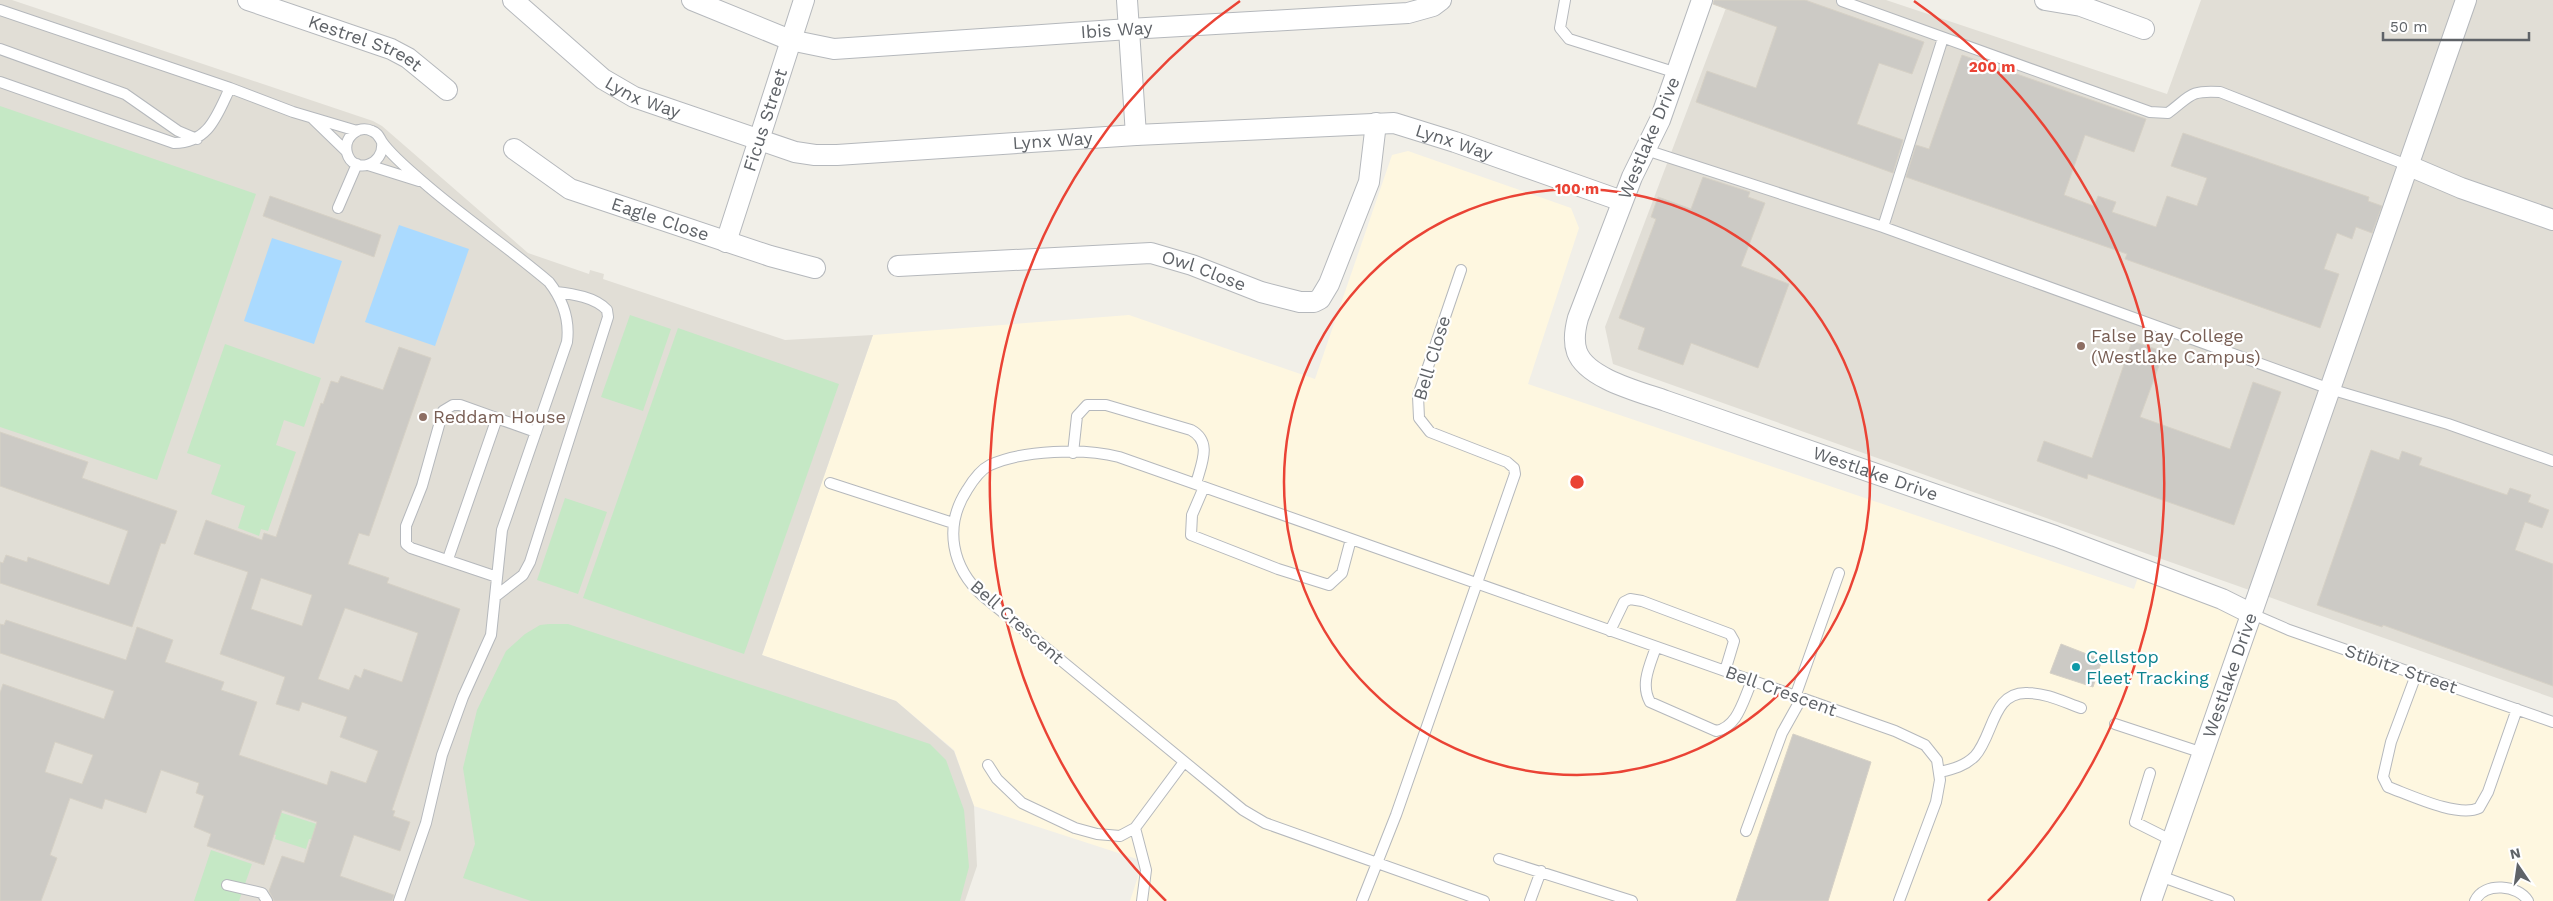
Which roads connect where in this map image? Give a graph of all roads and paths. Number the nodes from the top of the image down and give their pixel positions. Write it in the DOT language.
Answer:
graph roads {
  1 [pos="513,0"];
  2 [pos="692,0"];
  3 [pos="804,0"];
  4 [pos="1127,0"];
  5 [pos="1441,0"];
  6 [pos="1564,0"];
  7 [pos="1702,0"];
  8 [pos="2045,0"];
  9 [pos="2466,0"];
  10 [pos="1842,1"];
  11 [pos="260,2"];
  12 [pos="2082,3"];
  13 [pos="0,10"];
  14 [pos="1129,29"];
  15 [pos="2144,29"];
  16 [pos="1943,38"];
  17 [pos="790,40"];
  18 [pos="0,49"];
  19 [pos="1677,73"];
  20 [pos="0,82"];
  21 [pos="230,88"];
  22 [pos="447,90"];
  23 [pos="312,118"];
  24 [pos="1376,123"];
  25 [pos="357,131"];
  26 [pos="1136,135"];
  27 [pos="197,139"];
  28 [pos="759,140"];
  29 [pos="382,142"];
  30 [pos="514,149"];
  31 [pos="1646,150"];
  32 [pos="346,151"];
  33 [pos="357,164"];
  34 [pos="368,165"];
  35 [pos="2408,165"];
  36 [pos="422,182"];
  37 [pos="1622,201"];
  38 [pos="338,208"];
  39 [pos="2553,220"];
  40 [pos="1883,228"];
  41 [pos="726,242"];
  42 [pos="898,266"];
  43 [pos="815,268"];
  44 [pos="1461,270"];
  45 [pos="556,292"];
  46 [pos="2330,389"];
  47 [pos="496,418"];
  48 [pos="536,432"];
  49 [pos="1073,453"];
  50 [pos="2553,461"];
  51 [pos="830,483"];
  52 [pos="1200,485"];
  53 [pos="954,523"];
  54 [pos="1351,539"];
  55 [pos="448,559"];
  56 [pos="1839,573"];
  57 [pos="496,576"];
  58 [pos="1477,584"];
  59 [pos="496,596"];
  60 [pos="2250,613"];
  61 [pos="1610,631"];
  62 [pos="1656,647"];
  63 [pos="1725,671"];
  64 [pos="2416,675"];
  65 [pos="1752,681"];
  66 [pos="1798,698"];
  67 [pos="2081,708"];
  68 [pos="2517,709"];
  69 [pos="2553,722"];
  70 [pos="2115,724"];
  71 [pos="2203,753"];
  72 [pos="1184,762"];
  73 [pos="988,765"];
  74 [pos="1940,772"];
  75 [pos="2150,773"];
  76 [pos="1135,828"];
  77 [pos="1746,831"];
  78 [pos="2173,841"];
  79 [pos="1499,859"];
  80 [pos="1376,862"];
  81 [pos="1542,872"];
  82 [pos="2160,876"];
  83 [pos="227,885"];
  84 [pos="1629,900"];
  85 [pos="267,901"];
  86 [pos="399,901"];
  87 [pos="1142,901"];
  88 [pos="1362,901"];
  89 [pos="1484,901"];
  90 [pos="1530,901"];
  91 [pos="1899,901"];
  92 [pos="2151,901"];
  93 [pos="2229,901"];
  94 [pos="2475,901"];
  95 [pos="2528,901"];
  1 -- 28 [label="street, Lynx Way"];
  2 -- 17 [label="street, Ibis Way"];
  3 -- 17 [label="street, Ficus Street"];
  4 -- 14 [label="street"];
  5 -- 14 [label="street, Ibis Way"];
  6 -- 19 [label="lane"];
  7 -- 19 [label="street, Westlake Drive"];
  8 -- 12 [label="street"];
  9 -- 35 [label="street"];
  10 -- 16 [label="lane"];
  11 -- 22 [label="street, Kestrel Street"];
  12 -- 15 [label="street"];
  13 -- 21 [label="lane"];
  14 -- 17 [label="street, Ibis Way"];
  14 -- 26 [label="street"];
  16 -- 35 [label="lane"];
  16 -- 40 [label="lane"];
  17 -- 28 [label="street, Ficus Street"];
  18 -- 27 [label="lane"];
  19 -- 31 [label="street, Westlake Drive"];
  20 -- 27 [label="lane"];
  21 -- 23 [label="lane"];
  21 -- 27 [label="lane"];
  23 -- 25 [label="lane"];
  23 -- 32 [label="lane"];
  24 -- 26 [label="street, Lynx Way"];
  24 -- 37 [label="street, Lynx Way"];
  24 -- 42 [label="street, Owl Close"];
  25 -- 29 [label="lane"];
  25 -- 32 [label="lane"];
  26 -- 28 [label="street, Lynx Way"];
  28 -- 41 [label="street, Ficus Street"];
  29 -- 34 [label="lane"];
  29 -- 36 [label="lane"];
  30 -- 41 [label="street, Eagle Close"];
  31 -- 37 [label="street, Westlake Drive"];
  31 -- 40 [label="lane"];
  32 -- 33 [label="lane"];
  33 -- 34 [label="lane"];
  33 -- 38 [label="lane"];
  34 -- 36 [label="lane"];
  35 -- 39 [label="street"];
  35 -- 46 [label="street"];
  36 -- 45 [label="lane"];
  37 -- 60 [label="street, Westlake Drive"];
  40 -- 46 [label="lane"];
  41 -- 43 [label="street, Eagle Close"];
  44 -- 58 [label="lane, Bell Close"];
  45 -- 48 [label="lane"];
  45 -- 59 [label="lane"];
  46 -- 50 [label="lane"];
  46 -- 60 [label="street"];
  47 -- 48 [label="lane"];
  47 -- 55 [label="lane"];
  47 -- 55 [label="lane"];
  48 -- 57 [label="lane"];
  49 -- 52 [label="lane, Bell Crescent"];
  49 -- 52 [label="lane"];
  49 -- 53 [label="lane, Bell Crescent"];
  51 -- 53 [label="lane"];
  52 -- 54 [label="lane, Bell Crescent"];
  52 -- 54 [label="lane"];
  53 -- 72 [label="lane, Bell Crescent"];
  54 -- 58 [label="lane, Bell Crescent"];
  55 -- 57 [label="lane"];
  56 -- 66 [label="lane"];
  57 -- 59 [label="lane"];
  58 -- 61 [label="lane, Bell Crescent"];
  58 -- 80 [label="lane"];
  59 -- 86 [label="lane"];
  60 -- 64 [label="lane, Stibitz Street"];
  60 -- 71 [label="street, Westlake Drive"];
  61 -- 62 [label="lane, Bell Crescent"];
  61 -- 63 [label="lane"];
  62 -- 63 [label="lane, Bell Crescent"];
  62 -- 65 [label="lane"];
  63 -- 65 [label="lane, Bell Crescent"];
  64 -- 68 [label="lane, Stibitz Street"];
  64 -- 68 [label="lane"];
  65 -- 66 [label="lane, Bell Crescent"];
  66 -- 74 [label="lane, Bell Crescent"];
  66 -- 77 [label="lane"];
  67 -- 74 [label="lane"];
  68 -- 69 [label="lane, Stibitz Street"];
  70 -- 71 [label="lane"];
  71 -- 78 [label="street, Westlake Drive"];
  72 -- 76 [label="lane"];
  72 -- 80 [label="lane, Bell Crescent"];
  73 -- 76 [label="lane"];
  74 -- 91 [label="lane"];
  75 -- 78 [label="lane"];
  76 -- 87 [label="lane"];
  78 -- 82 [label="street, Westlake Drive"];
  79 -- 81 [label="lane"];
  80 -- 88 [label="lane"];
  80 -- 89 [label="lane, Bell Crescent"];
  81 -- 84 [label="lane"];
  81 -- 90 [label="lane"];
  82 -- 92 [label="street, Westlake Drive"];
  82 -- 93 [label="lane"];
  83 -- 85 [label="lane"];
  94 -- 95 [label="lane"];
}
